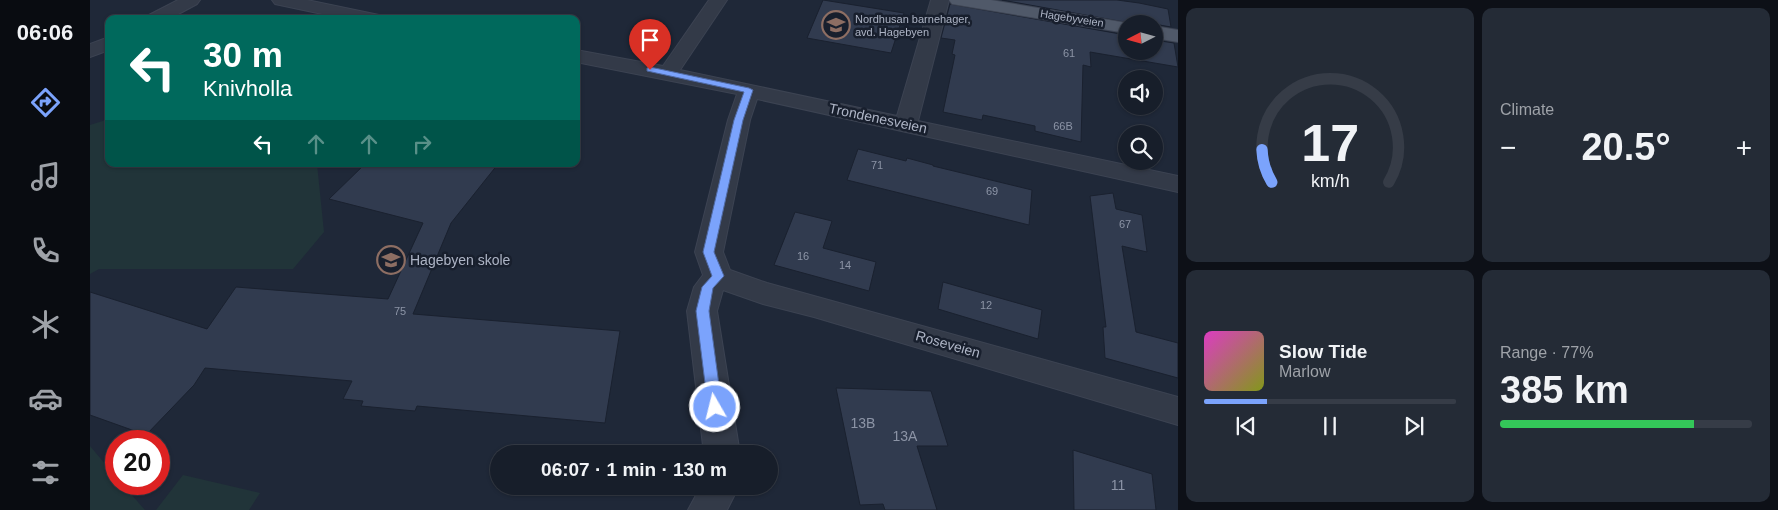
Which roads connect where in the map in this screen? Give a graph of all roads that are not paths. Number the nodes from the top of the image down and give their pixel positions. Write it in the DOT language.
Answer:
graph roads {
  1 [pos="191,0"];
  2 [pos="281,0"];
  3 [pos="718,0"];
  4 [pos="940,0"];
  5 [pos="958,0"];
  6 [pos="163,15"];
  7 [pos="354,15"];
  8 [pos="1118,26"];
  9 [pos="1163,34"];
  10 [pos="1178,36"];
  11 [pos="105,45"];
  12 [pos="90,51"];
  13 [pos="580,57"];
  14 [pos="668,73"];
  15 [pos="749,90"];
  16 [pos="906,124"];
  17 [pos="1178,184"];
  18 [pos="718,276"];
  19 [pos="1178,411"];
  20 [pos="721,445"];
  21 [pos="716,495"];
  22 [pos="707,510"];
  1 -- 6 [label="street"];
  2 -- 7 [label="street"];
  3 -- 14 [label="street"];
  4 -- 16 [label="street"];
  5 -- 8 [label="main road, Hagebyveien"];
  9 -- 10 [label="main road"];
  11 -- 12 [label="street"];
  13 -- 14 [label="street, Trondenesveien"];
  14 -- 15 [label="street, Trondenesveien"];
  15 -- 16 [label="street, Trondenesveien"];
  15 -- 18 [label="street"];
  16 -- 17 [label="street, Trondenesveien"];
  18 -- 19 [label="street, Roseveien"];
  18 -- 20 [label="street"];
  21 -- 22 [label="street"];
}
